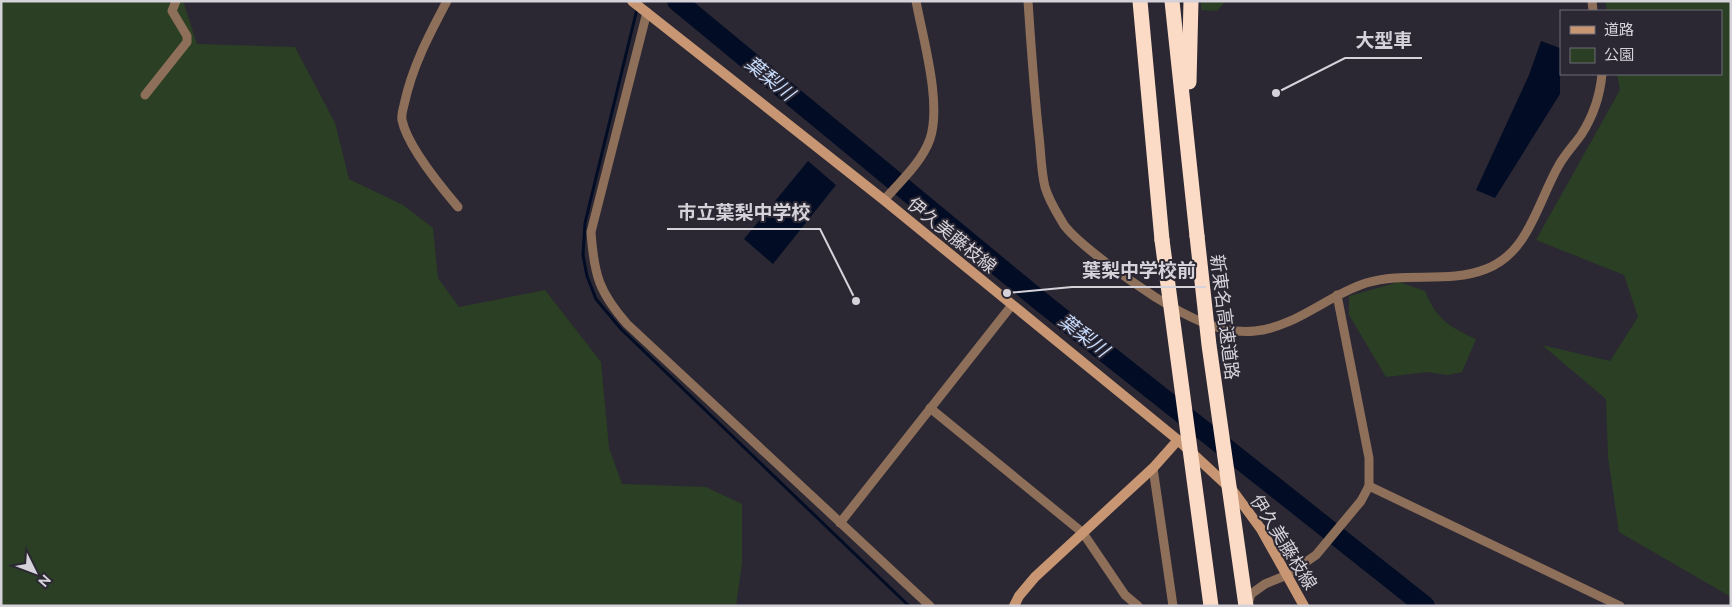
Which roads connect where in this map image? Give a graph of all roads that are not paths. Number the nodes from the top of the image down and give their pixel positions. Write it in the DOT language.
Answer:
graph roads {
  1 [pos="176,1"];
  2 [pos="447,1"];
  3 [pos="632,1"];
  4 [pos="916,1"];
  5 [pos="1028,1"];
  6 [pos="1140,1"];
  7 [pos="1172,1"];
  8 [pos="1191,1"];
  9 [pos="647,12"];
  10 [pos="1602,75"];
  11 [pos="145,95"];
  12 [pos="1187,138"];
  13 [pos="884,200"];
  14 [pos="458,207"];
  15 [pos="1337,295"];
  16 [pos="1012,305"];
  17 [pos="930,408"];
  18 [pos="1178,440"];
  19 [pos="1153,468"];
  20 [pos="1368,486"];
  21 [pos="840,523"];
  22 [pos="1083,533"];
  23 [pos="1287,575"];
  24 [pos="930,606"];
  25 [pos="1014,606"];
  26 [pos="1138,606"];
  27 [pos="1173,606"];
  28 [pos="1211,606"];
  29 [pos="1247,606"];
  30 [pos="1304,606"];
  31 [pos="1620,606"];
  1 -- 11 [label="street"];
  2 -- 14 [label="street"];
  3 -- 9 [label="main road, 伊久美藤枝線"];
  4 -- 13 [label="street"];
  5 -- 15 [label="street"];
  6 -- 28 [label="highway, bridge"];
  7 -- 12 [label="highway, 新東名高速道路"];
  8 -- 12 [label="highway"];
  9 -- 13 [label="main road, 伊久美藤枝線"];
  9 -- 21 [label="street"];
  10 -- 15 [label="street"];
  12 -- 29 [label="highway, 新東名高速道路, bridge"];
  13 -- 16 [label="main road, 伊久美藤枝線"];
  15 -- 20 [label="street"];
  16 -- 17 [label="street"];
  16 -- 18 [label="main road, 伊久美藤枝線"];
  17 -- 21 [label="street"];
  17 -- 22 [label="street"];
  18 -- 19 [label="main road"];
  18 -- 23 [label="main road, 伊久美藤枝線"];
  19 -- 22 [label="main road"];
  19 -- 27 [label="street"];
  20 -- 23 [label="street"];
  20 -- 31 [label="street"];
  21 -- 24 [label="street"];
  22 -- 25 [label="main road"];
  22 -- 26 [label="street"];
  23 -- 29 [label="street"];
  23 -- 30 [label="main road, 伊久美藤枝線"];
}
